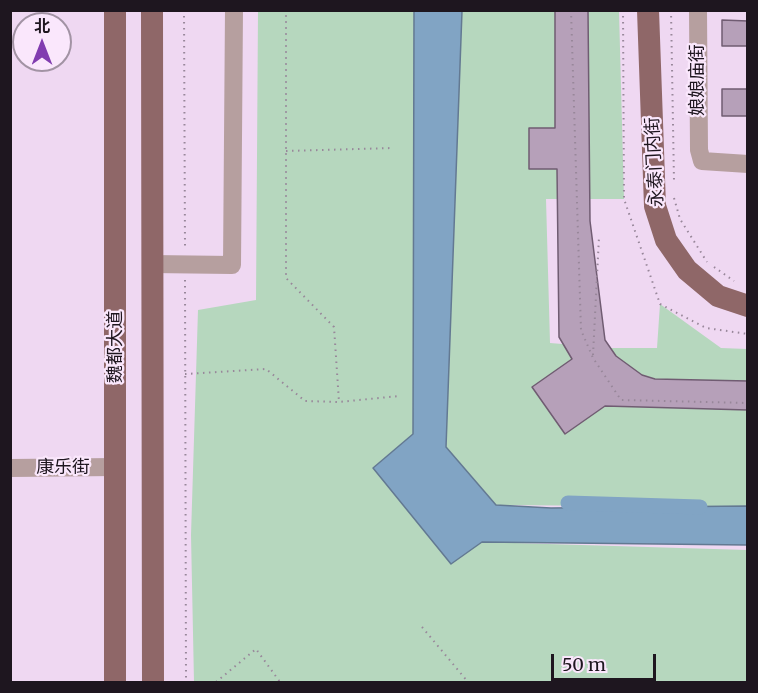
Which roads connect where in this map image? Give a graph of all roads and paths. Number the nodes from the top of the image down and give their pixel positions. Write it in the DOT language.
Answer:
graph roads {
  1 [pos="115,10"];
  2 [pos="152,10"];
  3 [pos="184,10"];
  4 [pos="234,10"];
  5 [pos="289,10"];
  6 [pos="571,10"];
  7 [pos="648,10"];
  8 [pos="698,10"];
  9 [pos="393,148"];
  10 [pos="286,151"];
  11 [pos="747,164"];
  12 [pos="598,237"];
  13 [pos="152,264"];
  14 [pos="185,265"];
  15 [pos="747,306"];
  16 [pos="593,358"];
  17 [pos="185,374"];
  18 [pos="399,396"];
  19 [pos="339,402"];
  20 [pos="747,403"];
  21 [pos="116,467"];
  22 [pos="10,468"];
  23 [pos="422,627"];
  24 [pos="115,682"];
  25 [pos="153,682"];
  26 [pos="186,682"];
  27 [pos="216,682"];
  28 [pos="280,682"];
  29 [pos="468,682"];
  1 -- 21 [label="main road, 魏都大道"];
  2 -- 13 [label="main road, 魏都大道"];
  3 -- 14 [label="path"];
  4 -- 14 [label="street"];
  5 -- 10 [label="path"];
  6 -- 16 [label="path"];
  7 -- 15 [label="main road, 永泰门内街"];
  8 -- 11 [label="street, 娘娘庙街"];
  9 -- 10 [label="path"];
  10 -- 19 [label="path"];
  12 -- 16 [label="path"];
  13 -- 14 [label="street"];
  13 -- 25 [label="main road, 魏都大道"];
  14 -- 17 [label="path"];
  16 -- 20 [label="path"];
  17 -- 19 [label="path"];
  17 -- 26 [label="path"];
  18 -- 19 [label="path"];
  21 -- 22 [label="street, 康乐街"];
  21 -- 24 [label="main road, 魏都大道"];
  23 -- 29 [label="path"];
  27 -- 28 [label="path"];
}
